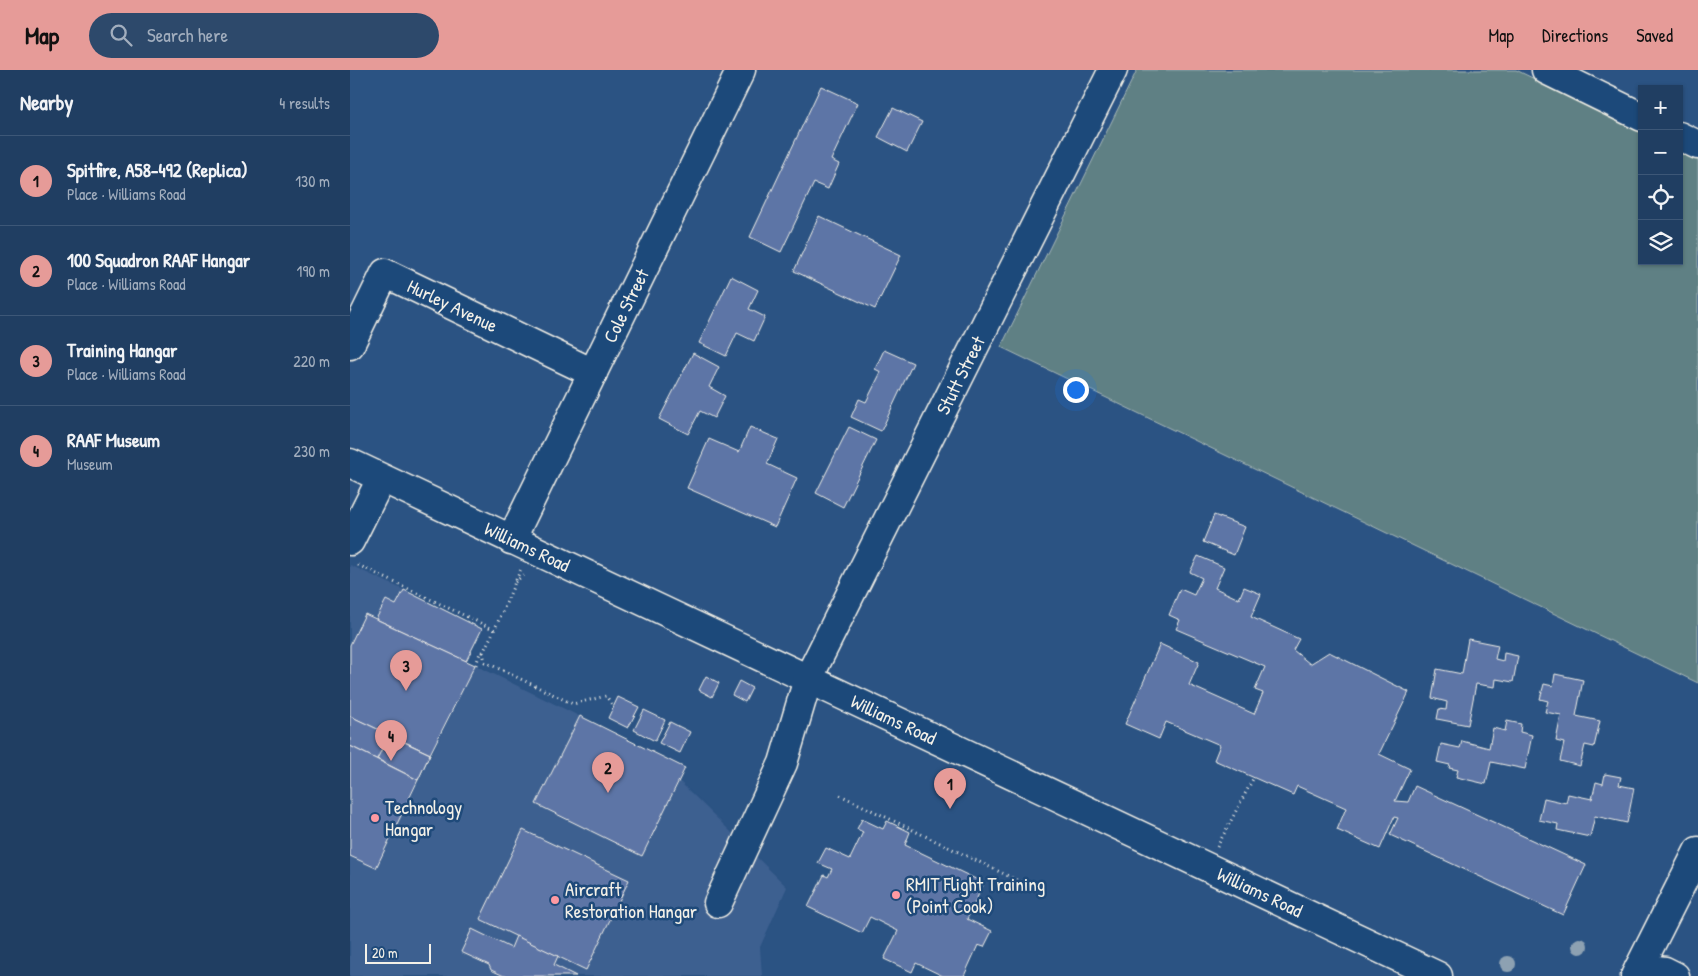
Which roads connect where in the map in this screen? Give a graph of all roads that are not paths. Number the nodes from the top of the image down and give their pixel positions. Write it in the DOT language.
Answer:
graph roads {
  1 [pos="741,70"];
  2 [pos="1113,70"];
  3 [pos="1546,70"];
  4 [pos="1638,115"];
  5 [pos="1683,138"];
  6 [pos="1698,145"];
  7 [pos="350,345"];
  8 [pos="593,373"];
  9 [pos="350,463"];
  10 [pos="381,479"];
  11 [pos="511,540"];
  12 [pos="350,541"];
  13 [pos="808,679"];
  14 [pos="1698,851"];
  15 [pos="718,903"];
  16 [pos="1637,972"];
  17 [pos="1438,976"];
  18 [pos="1675,976"];
  1 -- 8 [label="street, Cole Street"];
  2 -- 13 [label="street, Stutt Street"];
  3 -- 4 [label="street"];
  5 -- 6 [label="street"];
  7 -- 8 [label="street, Hurley Avenue"];
  8 -- 11 [label="street, Cole Street"];
  9 -- 10 [label="street, Williams Road"];
  10 -- 11 [label="street, Williams Road"];
  10 -- 12 [label="street"];
  11 -- 13 [label="street, Williams Road"];
  13 -- 15 [label="street, Stutt Street"];
  13 -- 17 [label="street, Williams Road"];
  14 -- 16 [label="street"];
  16 -- 18 [label="street"];
}
